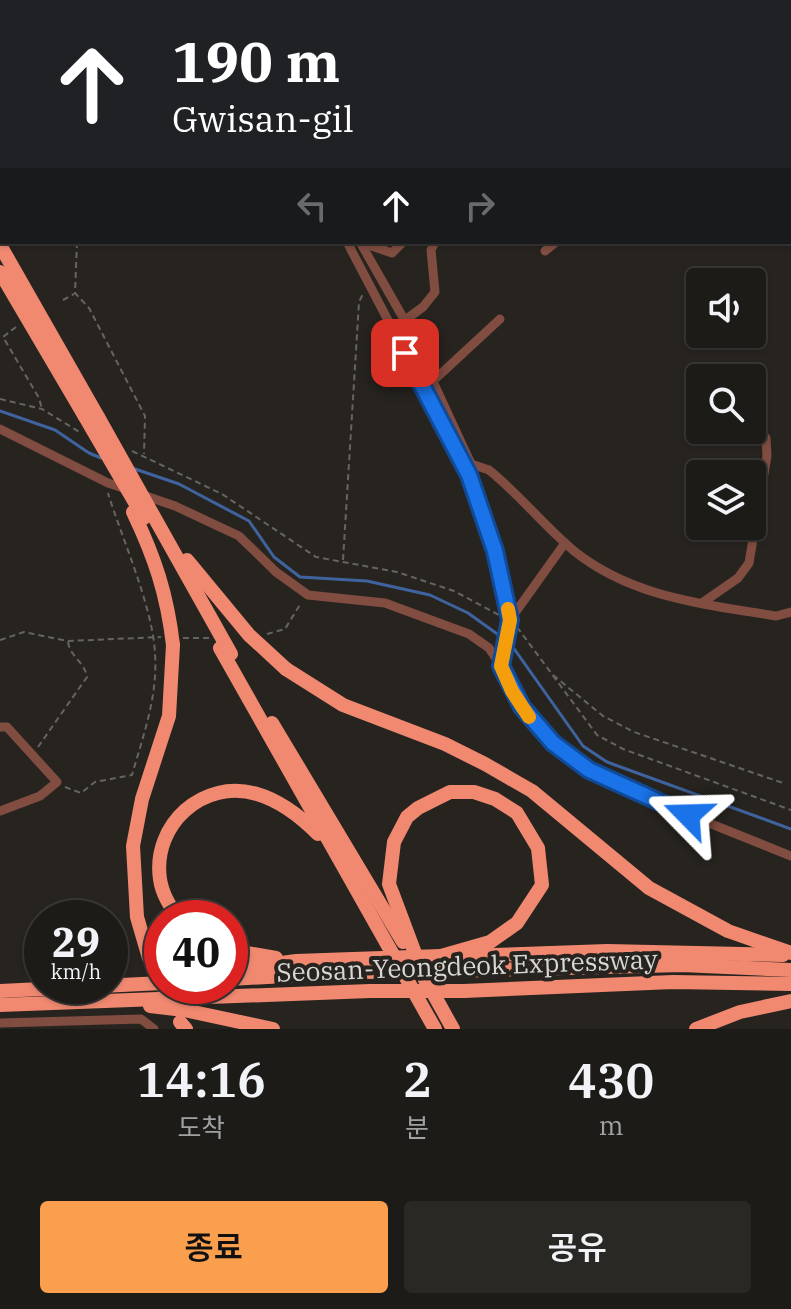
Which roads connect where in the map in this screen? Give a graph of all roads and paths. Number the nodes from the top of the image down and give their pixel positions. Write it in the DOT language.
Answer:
graph roads {
  1 [pos="77,244"];
  2 [pos="348,244"];
  3 [pos="361,244"];
  4 [pos="366,244"];
  5 [pos="401,244"];
  6 [pos="434,244"];
  7 [pos="554,244"];
  8 [pos="0,245"];
  9 [pos="545,251"];
  10 [pos="0,272"];
  11 [pos="369,282"];
  12 [pos="75,293"];
  13 [pos="63,300"];
  14 [pos="500,319"];
  15 [pos="405,321"];
  16 [pos="16,327"];
  17 [pos="393,329"];
  18 [pos="433,381"];
  19 [pos="0,399"];
  20 [pos="42,409"];
  21 [pos="91,416"];
  22 [pos="0,429"];
  23 [pos="84,435"];
  24 [pos="766,438"];
  25 [pos="102,447"];
  26 [pos="128,450"];
  27 [pos="143,455"];
  28 [pos="467,465"];
  29 [pos="105,481"];
  30 [pos="155,519"];
  31 [pos="565,543"];
  32 [pos="343,561"];
  33 [pos="702,603"];
  34 [pos="791,612"];
  35 [pos="509,624"];
  36 [pos="68,641"];
  37 [pos="225,651"];
  38 [pos="501,666"];
  39 [pos="549,672"];
  40 [pos="0,727"];
  41 [pos="32,755"];
  42 [pos="57,782"];
  43 [pos="783,783"];
  44 [pos="791,810"];
  45 [pos="0,811"];
  46 [pos="791,856"];
  47 [pos="169,900"];
  48 [pos="360,900"];
  49 [pos="144,941"];
  50 [pos="248,953"];
  51 [pos="791,954"];
  52 [pos="441,956"];
  53 [pos="296,961"];
  54 [pos="357,965"];
  55 [pos="248,968"];
  56 [pos="791,970"];
  57 [pos="248,977"];
  58 [pos="425,980"];
  59 [pos="791,984"];
  60 [pos="24,990"];
  61 [pos="0,991"];
  62 [pos="128,1000"];
  63 [pos="791,1001"];
  64 [pos="24,1004"];
  65 [pos="98,1004"];
  66 [pos="0,1005"];
  67 [pos="0,1023"];
  68 [pos="154,1029"];
  69 [pos="273,1029"];
  70 [pos="435,1029"];
  71 [pos="453,1029"];
  72 [pos="696,1029"];
  1 -- 12 [label="path"];
  2 -- 11 [label="street"];
  3 -- 15 [label="street"];
  4 -- 5 [label="street"];
  6 -- 15 [label="street"];
  7 -- 9 [label="street"];
  8 -- 21 [label="highway"];
  10 -- 21 [label="highway"];
  11 -- 17 [label="street"];
  11 -- 32 [label="path"];
  12 -- 13 [label="path"];
  12 -- 27 [label="path"];
  14 -- 18 [label="street"];
  15 -- 17 [label="street"];
  15 -- 18 [label="street"];
  16 -- 20 [label="path"];
  17 -- 28 [label="street"];
  18 -- 28 [label="street"];
  19 -- 20 [label="path"];
  20 -- 23 [label="path"];
  21 -- 25 [label="highway, bridge"];
  21 -- 30 [label="highway, bridge"];
  22 -- 29 [label="street"];
  24 -- 33 [label="street"];
  25 -- 37 [label="highway, bridge"];
  25 -- 49 [label="highway, bridge"];
  26 -- 27 [label="path"];
  27 -- 32 [label="path"];
  28 -- 31 [label="street"];
  28 -- 35 [label="street"];
  29 -- 38 [label="street"];
  29 -- 42 [label="path"];
  30 -- 37 [label="highway, bridge"];
  30 -- 51 [label="highway, bridge"];
  31 -- 33 [label="street"];
  31 -- 35 [label="street"];
  32 -- 35 [label="path"];
  33 -- 34 [label="street"];
  35 -- 38 [label="street"];
  35 -- 39 [label="path"];
  36 -- 41 [label="path"];
  37 -- 48 [label="highway"];
  37 -- 58 [label="highway"];
  38 -- 46 [label="street"];
  39 -- 43 [label="path"];
  39 -- 44 [label="path"];
  40 -- 41 [label="street"];
  41 -- 42 [label="street"];
  42 -- 45 [label="street"];
  47 -- 48 [label="highway"];
  48 -- 70 [label="highway"];
  50 -- 53 [label="highway"];
  51 -- 52 [label="highway"];
  52 -- 54 [label="highway, bridge"];
  52 -- 58 [label="highway"];
  53 -- 54 [label="highway"];
  53 -- 55 [label="highway"];
  54 -- 56 [label="highway, Seosan-Yeongdeok Expressway, bridge"];
  54 -- 57 [label="highway, Seosan-Yeongdeok Expressway"];
  58 -- 71 [label="highway"];
  59 -- 62 [label="highway, Seosan-Yeongdeok Expressway, bridge"];
  60 -- 61 [label="highway"];
  63 -- 72 [label="highway"];
  64 -- 66 [label="highway, Seosan-Yeongdeok Expressway"];
  65 -- 69 [label="highway"];
  67 -- 68 [label="street"];
}
